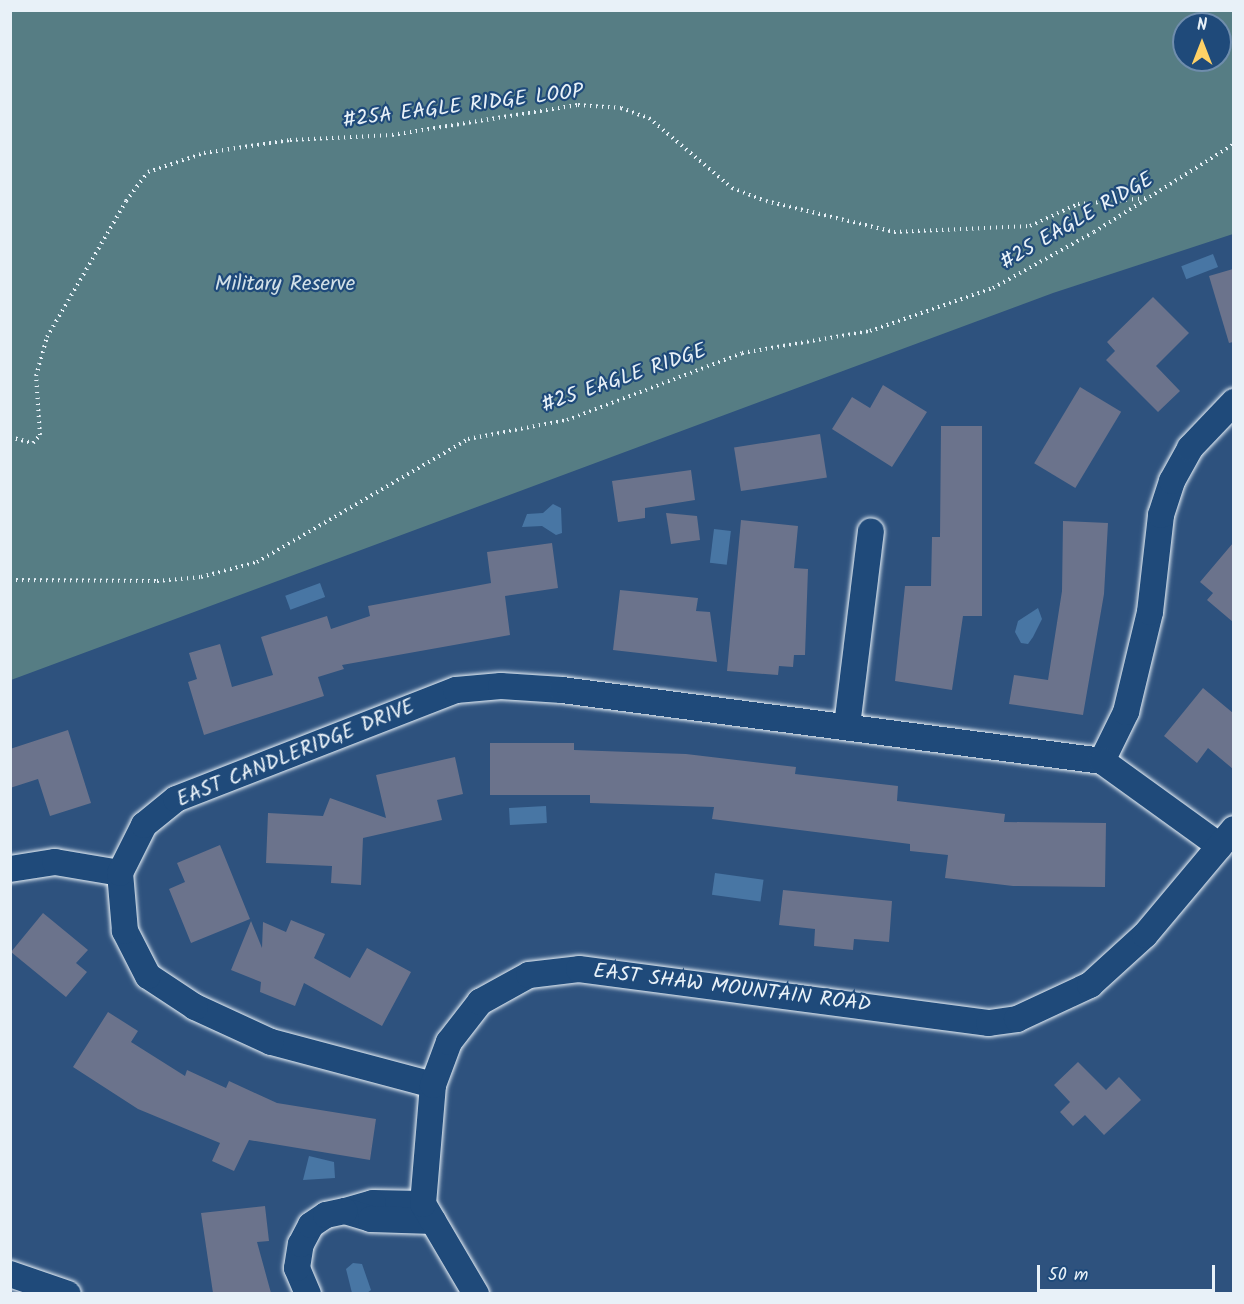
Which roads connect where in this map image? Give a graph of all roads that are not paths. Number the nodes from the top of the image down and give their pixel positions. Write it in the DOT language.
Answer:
graph roads {
  1 [pos="1233,402"];
  2 [pos="871,531"];
  3 [pos="847,726"];
  4 [pos="1102,761"];
  5 [pos="1227,838"];
  6 [pos="10,869"];
  7 [pos="120,873"];
  8 [pos="433,1084"];
  9 [pos="428,1213"];
  10 [pos="10,1274"];
  11 [pos="68,1293"];
  12 [pos="308,1293"];
  13 [pos="476,1293"];
  1 -- 4 [label="street"];
  2 -- 3 [label="street"];
  3 -- 4 [label="street, EAST CANDLERIDGE DRIVE"];
  3 -- 7 [label="street, EAST CANDLERIDGE DRIVE"];
  4 -- 5 [label="street, EAST CANDLERIDGE DRIVE"];
  5 -- 8 [label="street, EAST SHAW MOUNTAIN ROAD"];
  6 -- 7 [label="street"];
  7 -- 8 [label="street"];
  8 -- 9 [label="street, EAST SHAW MOUNTAIN ROAD"];
  9 -- 12 [label="street"];
  9 -- 13 [label="street"];
  10 -- 11 [label="street"];
}
